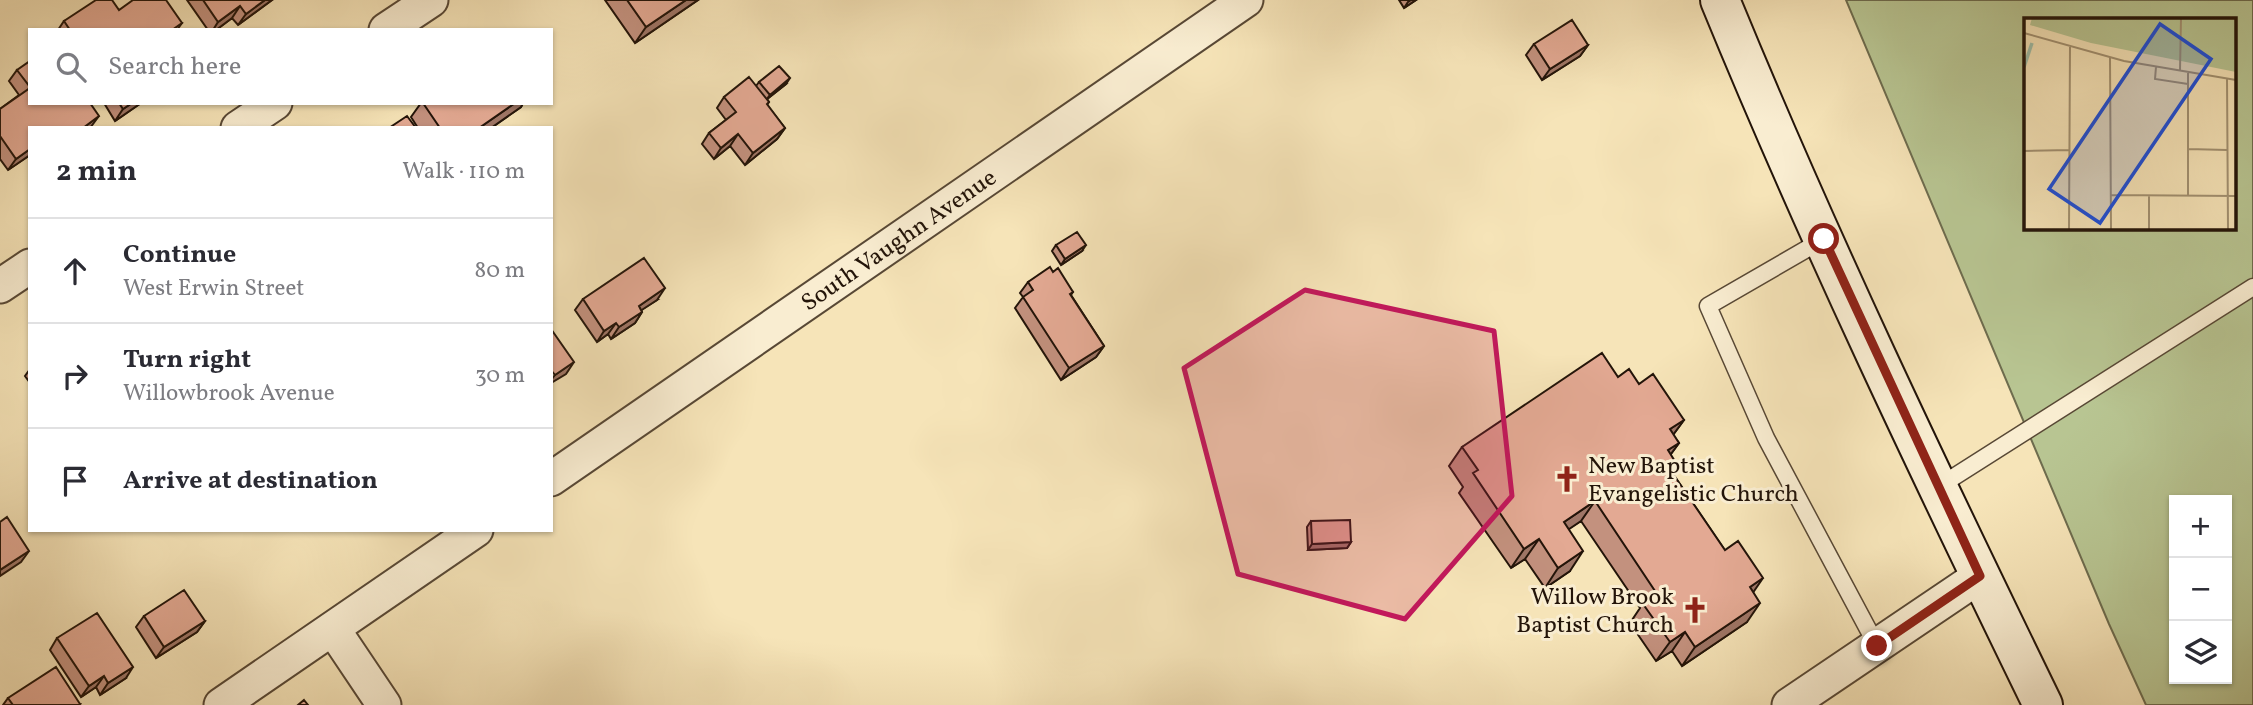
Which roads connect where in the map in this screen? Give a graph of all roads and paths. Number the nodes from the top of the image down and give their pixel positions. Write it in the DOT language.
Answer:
graph roads {
  1 [pos="431,0"];
  2 [pos="1246,0"];
  3 [pos="1720,0"];
  4 [pos="389,28"];
  5 [pos="272,105"];
  6 [pos="242,126"];
  7 [pos="1824,239"];
  8 [pos="28,267"];
  9 [pos="0,286"];
  10 [pos="2253,288"];
  11 [pos="553,478"];
  12 [pos="1938,487"];
  13 [pos="474,532"];
  14 [pos="1980,576"];
  15 [pos="333,629"];
  16 [pos="1877,646"];
  17 [pos="221,705"];
  18 [pos="384,705"];
  19 [pos="1789,705"];
  20 [pos="2043,705"];
  1 -- 4 [label="street"];
  2 -- 11 [label="street, South Vaughn Avenue"];
  3 -- 7 [label="main road"];
  5 -- 6 [label="street"];
  7 -- 12 [label="main road"];
  7 -- 16 [label="lane"];
  8 -- 9 [label="street"];
  10 -- 12 [label="lane"];
  12 -- 14 [label="main road"];
  13 -- 15 [label="street"];
  14 -- 16 [label="street"];
  14 -- 20 [label="main road"];
  15 -- 17 [label="street"];
  15 -- 18 [label="street"];
  16 -- 19 [label="street"];
}
